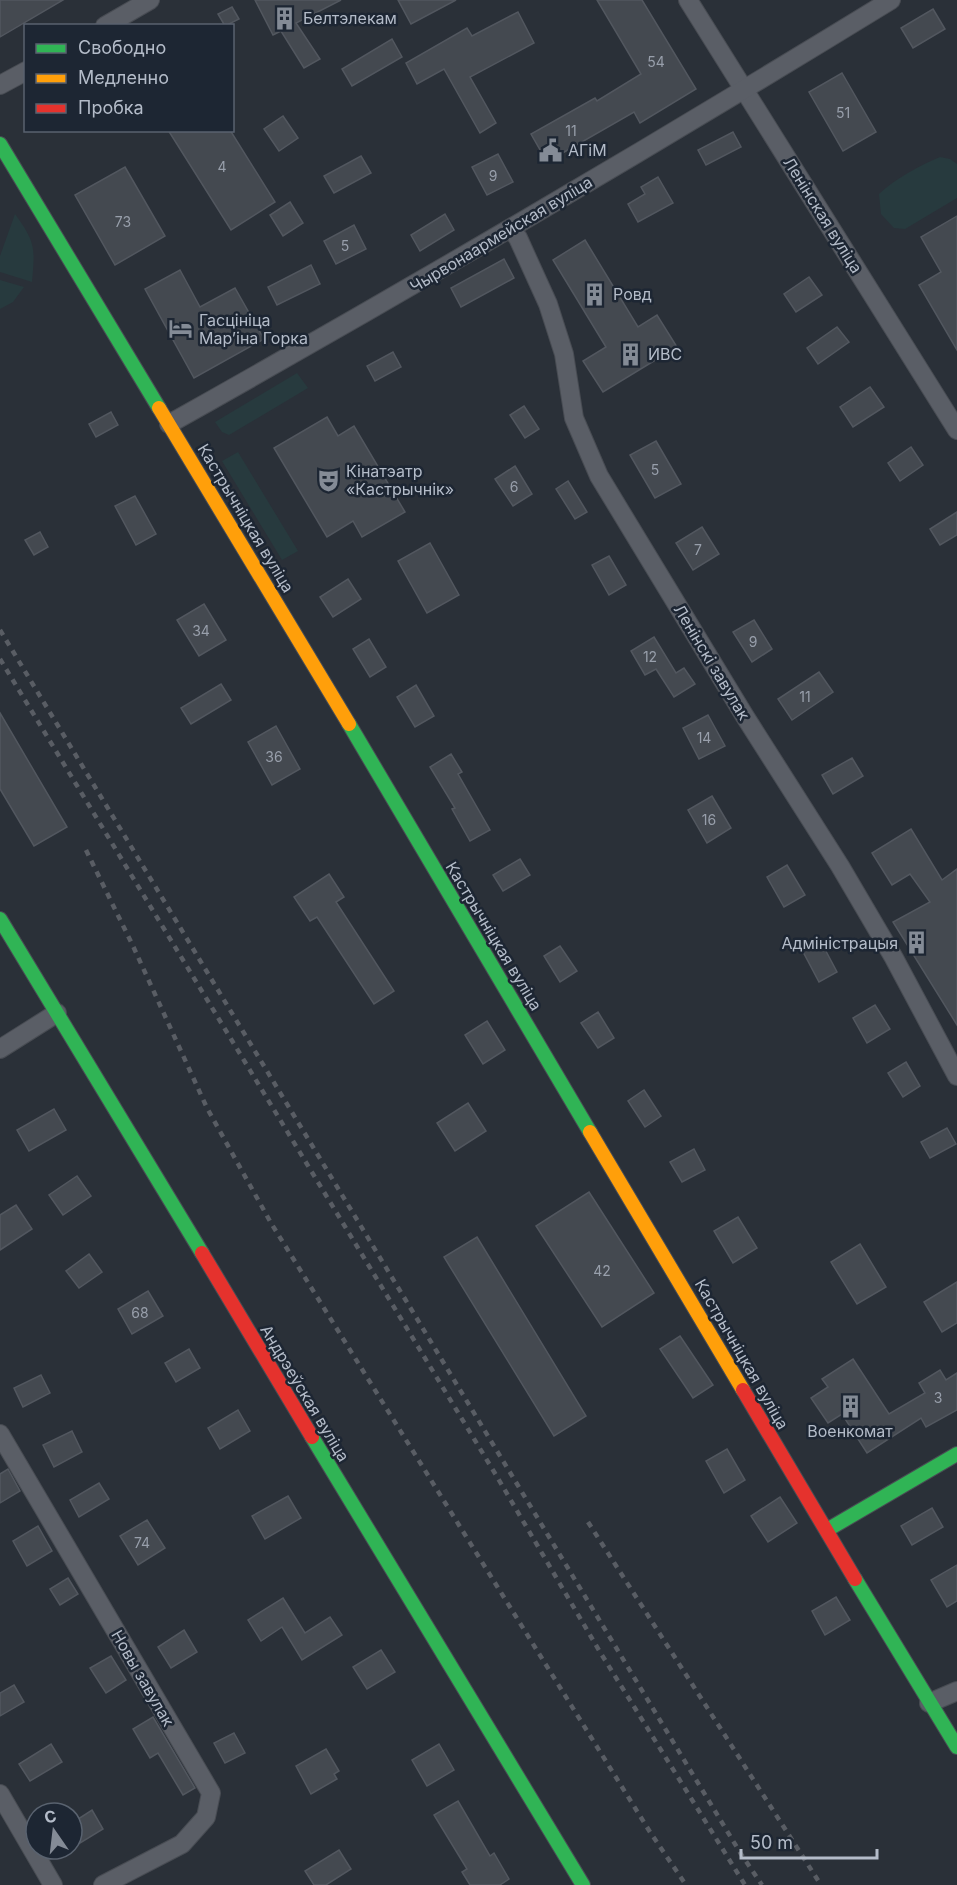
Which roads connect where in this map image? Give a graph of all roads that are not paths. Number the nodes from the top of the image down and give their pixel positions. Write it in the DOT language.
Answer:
graph roads {
  1 [pos="150,0"];
  2 [pos="688,0"];
  3 [pos="891,0"];
  4 [pos="108,24"];
  5 [pos="24,72"];
  6 [pos="0,86"];
  7 [pos="745,90"];
  8 [pos="0,144"];
  9 [pos="512,229"];
  10 [pos="169,424"];
  11 [pos="957,430"];
  12 [pos="0,919"];
  13 [pos="57,1013"];
  14 [pos="0,1049"];
  15 [pos="957,1076"];
  16 [pos="0,1434"];
  17 [pos="957,1454"];
  18 [pos="826,1530"];
  19 [pos="957,1691"];
  20 [pos="929,1703"];
  21 [pos="957,1747"];
  22 [pos="0,1794"];
  23 [pos="53,1885"];
  24 [pos="103,1885"];
  25 [pos="583,1885"];
  1 -- 4 [label="street"];
  2 -- 7 [label="street, Ленінская вуліца"];
  3 -- 7 [label="street, Чырвонаармейская вуліца"];
  5 -- 6 [label="street"];
  7 -- 9 [label="street, Чырвонаармейская вуліца"];
  7 -- 11 [label="street, Ленінская вуліца"];
  8 -- 10 [label="main road, Кастрычніцкая вуліца"];
  9 -- 10 [label="street, Чырвонаармейская вуліца"];
  9 -- 15 [label="street, Ленінскі завулак"];
  10 -- 18 [label="main road, Кастрычніцкая вуліца"];
  12 -- 13 [label="main road, Андрэеўская вуліца"];
  13 -- 14 [label="street"];
  13 -- 25 [label="main road, Андрэеўская вуліца"];
  16 -- 24 [label="street, Новы завулак"];
  17 -- 18 [label="main road"];
  18 -- 20 [label="main road, Кастрычніцкая вуліца"];
  19 -- 20 [label="street"];
  20 -- 21 [label="main road, Кастрычніцкая вуліца"];
  22 -- 23 [label="street"];
}
